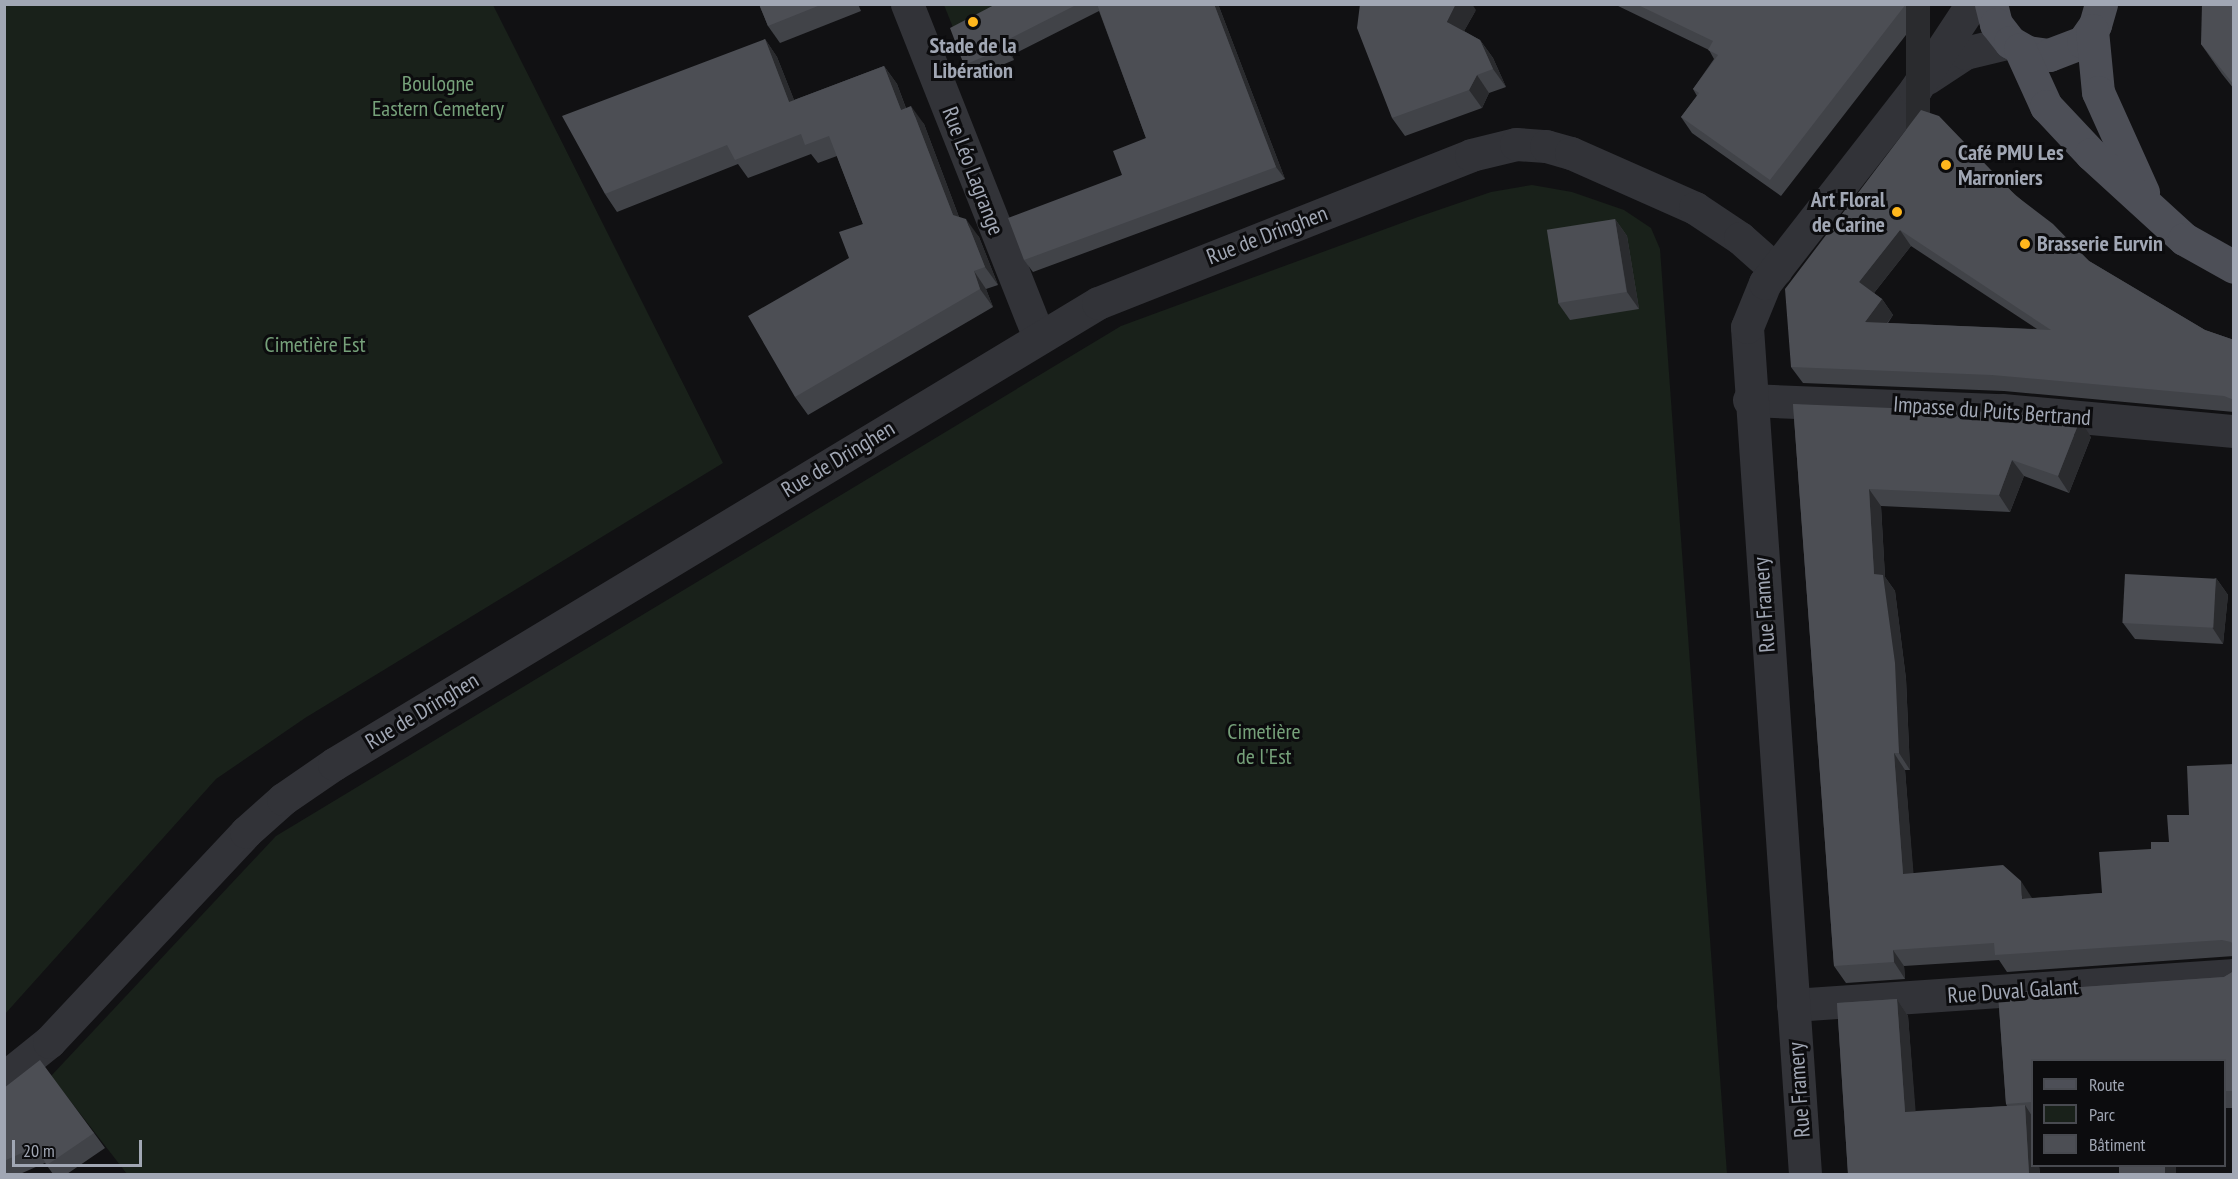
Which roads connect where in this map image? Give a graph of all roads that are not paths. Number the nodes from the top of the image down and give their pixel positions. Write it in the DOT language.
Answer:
graph roads {
  1 [pos="907,4"];
  2 [pos="1972,4"];
  3 [pos="1991,4"];
  4 [pos="2096,17"];
  5 [pos="2015,46"];
  6 [pos="1915,90"];
  7 [pos="2152,209"];
  8 [pos="2234,267"];
  9 [pos="1776,270"];
  10 [pos="1039,338"];
  11 [pos="1749,400"];
  12 [pos="2234,431"];
  13 [pos="2234,975"];
  14 [pos="1793,1005"];
  15 [pos="4,1078"];
  16 [pos="1805,1174"];
  1 -- 10 [label="street, Rue Léo Lagrange"];
  2 -- 6 [label="street, Rue Framery"];
  3 -- 5 [label="main road"];
  4 -- 5 [label="main road"];
  4 -- 7 [label="main road"];
  5 -- 6 [label="street, Rue Framery"];
  5 -- 7 [label="main road"];
  6 -- 9 [label="street, Rue Framery"];
  7 -- 8 [label="main road"];
  9 -- 10 [label="street, Rue de Dringhen"];
  9 -- 11 [label="street, Rue Framery"];
  10 -- 15 [label="street, Rue de Dringhen"];
  11 -- 12 [label="street, Impasse du Puits Bertrand"];
  11 -- 14 [label="street, Rue Framery"];
  13 -- 14 [label="street, Rue Duval Galant"];
  14 -- 16 [label="street, Rue Framery"];
}
